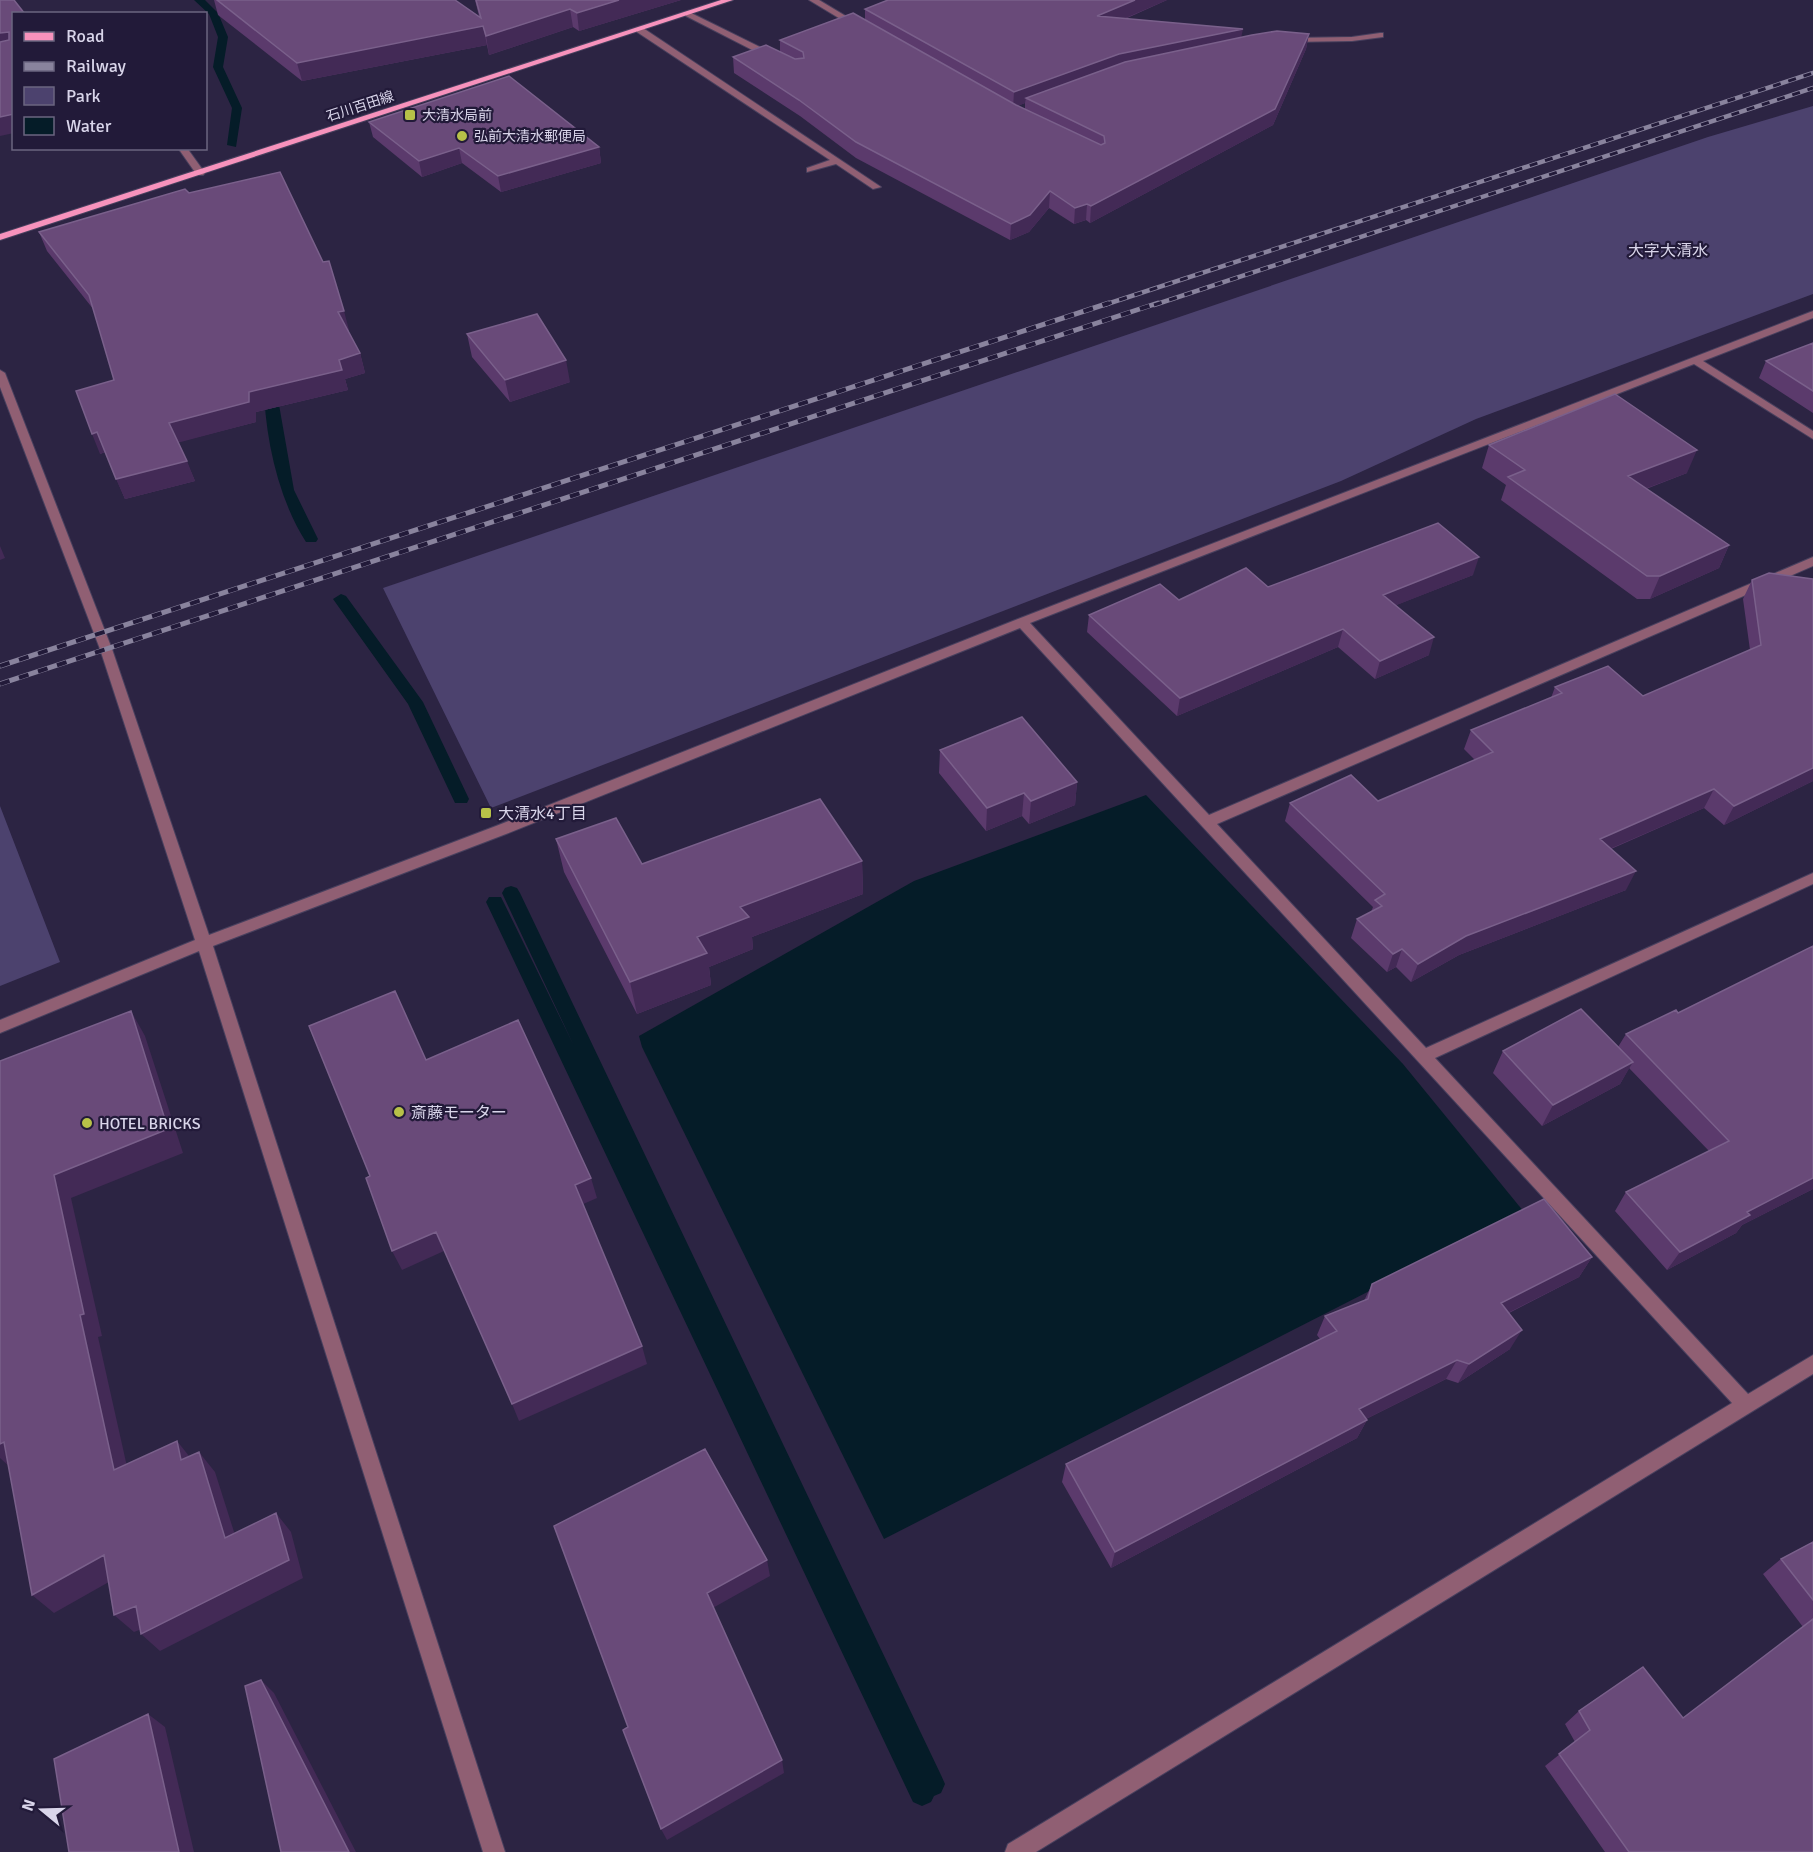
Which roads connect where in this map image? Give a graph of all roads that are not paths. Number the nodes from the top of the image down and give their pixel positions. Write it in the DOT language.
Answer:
graph roads {
  1 [pos="729,0"];
  2 [pos="813,0"];
  3 [pos="689,14"];
  4 [pos="640,30"];
  5 [pos="873,34"];
  6 [pos="1380,35"];
  7 [pos="1283,41"];
  8 [pos="780,60"];
  9 [pos="183,150"];
  10 [pos="837,161"];
  11 [pos="810,170"];
  12 [pos="200,173"];
  13 [pos="876,187"];
  14 [pos="0,237"];
  15 [pos="1813,314"];
  16 [pos="1696,361"];
  17 [pos="0,373"];
  18 [pos="1813,436"];
  19 [pos="1813,561"];
  20 [pos="1022,622"];
  21 [pos="1207,822"];
  22 [pos="1813,878"];
  23 [pos="204,943"];
  24 [pos="0,1028"];
  25 [pos="1424,1056"];
  26 [pos="1813,1364"];
  27 [pos="1745,1404"];
  28 [pos="494,1852"];
  29 [pos="1016,1852"];
  1 -- 3 [label="main road, 石川百田線"];
  2 -- 5 [label="street"];
  3 -- 4 [label="main road, 石川百田線"];
  3 -- 8 [label="street"];
  4 -- 10 [label="street"];
  4 -- 12 [label="main road, 石川百田線"];
  6 -- 7 [label="street"];
  9 -- 12 [label="street"];
  10 -- 11 [label="street"];
  10 -- 13 [label="street"];
  12 -- 14 [label="main road, 石川百田線"];
  15 -- 16 [label="street"];
  16 -- 18 [label="street"];
  16 -- 20 [label="street"];
  17 -- 23 [label="street"];
  19 -- 21 [label="street"];
  20 -- 21 [label="street"];
  20 -- 23 [label="street"];
  21 -- 25 [label="street"];
  22 -- 25 [label="street"];
  23 -- 24 [label="street"];
  23 -- 28 [label="street"];
  25 -- 27 [label="street"];
  26 -- 27 [label="street"];
  27 -- 29 [label="street"];
}
